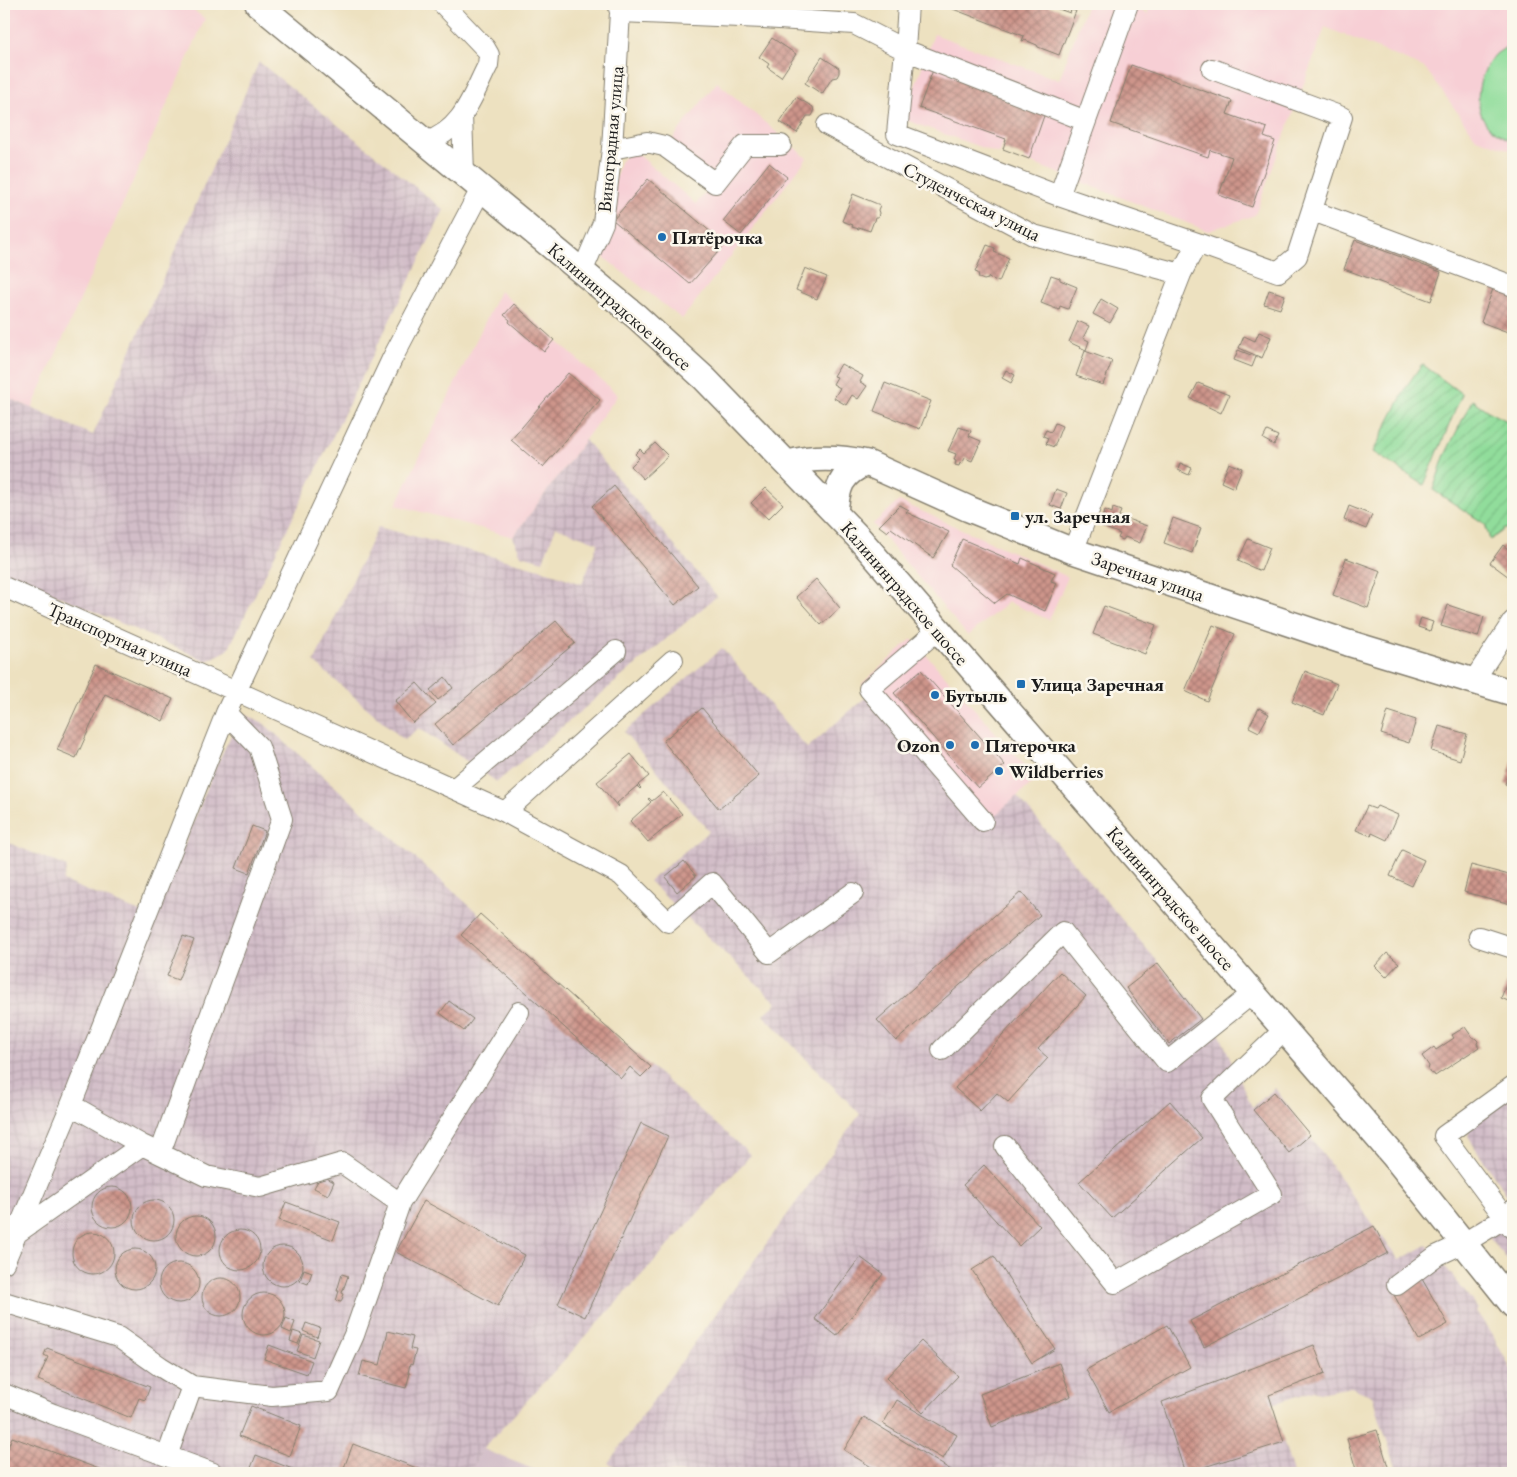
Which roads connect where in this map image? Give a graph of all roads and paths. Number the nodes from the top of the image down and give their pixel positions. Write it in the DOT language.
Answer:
graph roads {
  1 [pos="443,4"];
  2 [pos="908,4"];
  3 [pos="1128,4"];
  4 [pos="269,8"];
  5 [pos="619,8"];
  6 [pos="905,50"];
  7 [pos="1212,69"];
  8 [pos="462,115"];
  9 [pos="1086,121"];
  10 [pos="827,125"];
  11 [pos="426,142"];
  12 [pos="781,145"];
  13 [pos="612,149"];
  14 [pos="473,182"];
  15 [pos="1059,196"];
  16 [pos="1313,211"];
  17 [pos="1197,243"];
  18 [pos="582,272"];
  19 [pos="1181,274"];
  20 [pos="1513,286"];
  21 [pos="788,464"];
  22 [pos="866,464"];
  23 [pos="835,513"];
  24 [pos="1073,551"];
  25 [pos="4,587"];
  26 [pos="1513,621"];
  27 [pos="938,630"];
  28 [pos="616,651"];
  29 [pos="673,660"];
  30 [pos="1474,680"];
  31 [pos="236,691"];
  32 [pos="1513,693"];
  33 [pos="226,713"];
  34 [pos="454,789"];
  35 [pos="504,812"];
  36 [pos="983,821"];
  37 [pos="853,893"];
  38 [pos="1479,937"];
  39 [pos="1513,948"];
  40 [pos="1252,993"];
  41 [pos="519,1012"];
  42 [pos="1284,1030"];
  43 [pos="942,1050"];
  44 [pos="1513,1086"];
  45 [pos="71,1105"];
  46 [pos="1004,1146"];
  47 [pos="151,1149"];
  48 [pos="400,1203"];
  49 [pos="1511,1219"];
  50 [pos="17,1233"];
  51 [pos="1464,1243"];
  52 [pos="4,1263"];
  53 [pos="1397,1285"];
  54 [pos="4,1302"];
  55 [pos="1513,1306"];
  56 [pos="192,1386"];
  57 [pos="4,1394"];
  58 [pos="167,1456"];
  59 [pos="213,1473"];
  1 -- 8 [label="street"];
  2 -- 6 [label="street"];
  3 -- 9 [label="street"];
  4 -- 11 [label="main road, Калининградское шоссе"];
  5 -- 6 [label="street"];
  5 -- 13 [label="street, Виноградная улица"];
  6 -- 9 [label="street"];
  6 -- 15 [label="street"];
  7 -- 16 [label="street"];
  8 -- 11 [label="street"];
  8 -- 14 [label="street"];
  9 -- 15 [label="street"];
  10 -- 19 [label="street, Студенческая улица"];
  11 -- 14 [label="main road, Калининградское шоссе"];
  12 -- 13 [label="street"];
  13 -- 18 [label="street, Виноградная улица"];
  14 -- 18 [label="main road, Калининградское шоссе"];
  14 -- 31 [label="street"];
  15 -- 17 [label="street"];
  16 -- 17 [label="street"];
  16 -- 20 [label="street"];
  17 -- 19 [label="street"];
  18 -- 21 [label="main road, Калининградское шоссе"];
  19 -- 24 [label="street"];
  21 -- 22 [label="main road, Заречная улица"];
  21 -- 23 [label="main road, Калининградское шоссе"];
  22 -- 23 [label="main road"];
  22 -- 24 [label="main road, Заречная улица"];
  23 -- 27 [label="main road, Калининградское шоссе"];
  24 -- 30 [label="main road, Заречная улица"];
  25 -- 31 [label="street, Транспортная улица"];
  26 -- 30 [label="street"];
  27 -- 36 [label="street"];
  27 -- 40 [label="main road, Калининградское шоссе"];
  28 -- 34 [label="street"];
  29 -- 35 [label="street"];
  30 -- 32 [label="main road, Заречная улица"];
  31 -- 33 [label="street"];
  31 -- 34 [label="street, Транспортная улица"];
  33 -- 45 [label="street"];
  33 -- 47 [label="street"];
  34 -- 35 [label="street, Транспортная улица"];
  35 -- 37 [label="street, Транспортная улица"];
  38 -- 39 [label="street"];
  40 -- 42 [label="main road, Калининградское шоссе"];
  40 -- 43 [label="street"];
  41 -- 48 [label="street"];
  42 -- 46 [label="street"];
  42 -- 51 [label="main road, Калининградское шоссе"];
  44 -- 49 [label="street"];
  45 -- 47 [label="street"];
  45 -- 50 [label="street"];
  47 -- 48 [label="street"];
  47 -- 50 [label="street"];
  48 -- 56 [label="street"];
  49 -- 51 [label="street"];
  50 -- 52 [label="street"];
  51 -- 53 [label="street"];
  51 -- 55 [label="main road, Калининградское шоссе"];
  54 -- 56 [label="street"];
  56 -- 58 [label="street"];
  57 -- 58 [label="street"];
  58 -- 59 [label="street"];
}
